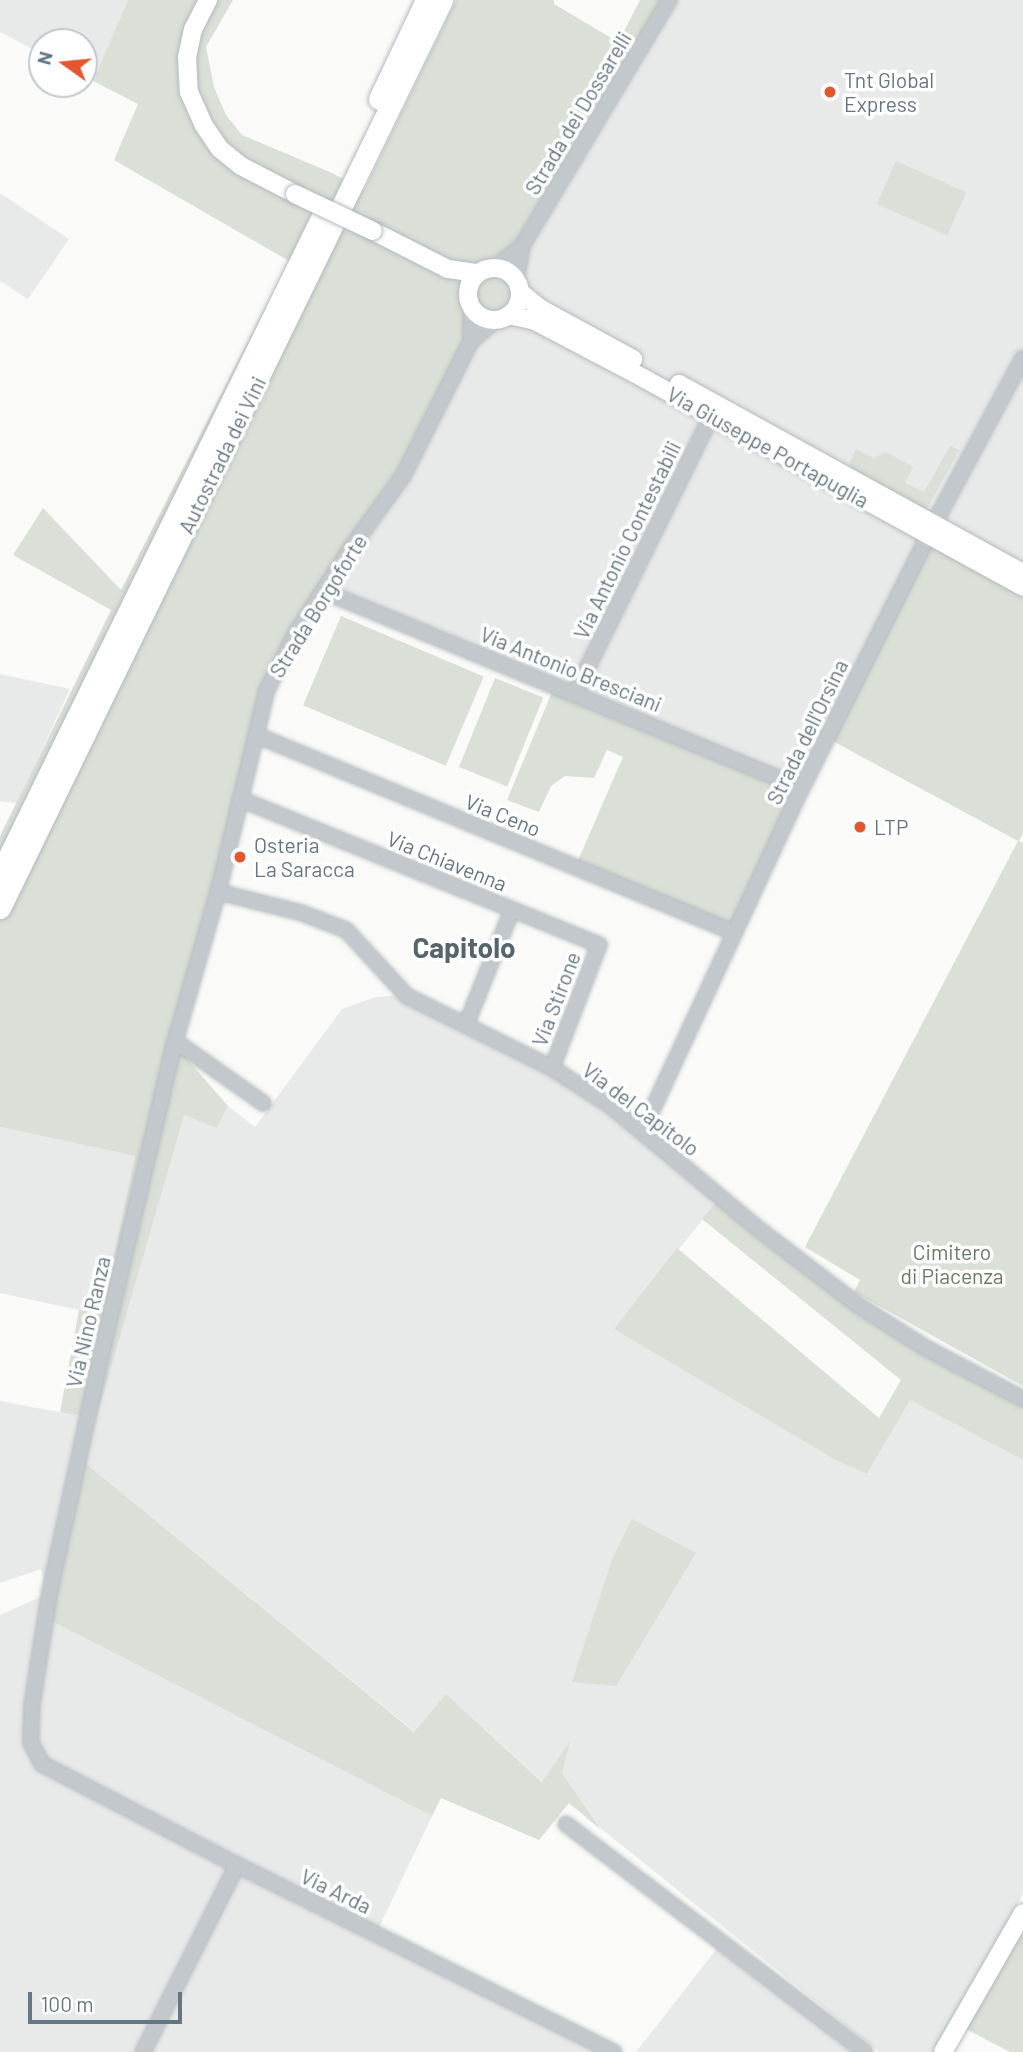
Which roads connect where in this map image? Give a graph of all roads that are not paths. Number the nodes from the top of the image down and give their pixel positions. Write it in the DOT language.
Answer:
graph roads {
  1 [pos="208,0"];
  2 [pos="426,0"];
  3 [pos="442,0"];
  4 [pos="669,0"];
  5 [pos="522,246"];
  6 [pos="448,269"];
  7 [pos="487,271"];
  8 [pos="518,286"];
  9 [pos="470,299"];
  10 [pos="503,317"];
  11 [pos="471,341"];
  12 [pos="1023,358"];
  13 [pos="714,411"];
  14 [pos="931,530"];
  15 [pos="1023,573"];
  16 [pos="1023,587"];
  17 [pos="323,591"];
  18 [pos="575,693"];
  19 [pos="256,735"];
  20 [pos="802,788"];
  21 [pos="240,799"];
  22 [pos="0,874"];
  23 [pos="218,892"];
  24 [pos="0,908"];
  25 [pos="512,910"];
  26 [pos="735,933"];
  27 [pos="599,946"];
  28 [pos="466,1025"];
  29 [pos="175,1041"];
  30 [pos="552,1068"];
  31 [pos="263,1103"];
  32 [pos="642,1132"];
  33 [pos="1023,1399"];
  34 [pos="42,1764"];
  35 [pos="566,1824"];
  36 [pos="237,1865"];
  37 [pos="1023,1913"];
  38 [pos="144,2052"];
  39 [pos="614,2052"];
  40 [pos="865,2052"];
  41 [pos="943,2052"];
  1 -- 6 [label="main road, bridge"];
  2 -- 22 [label="highway, Autostrada dei Vini"];
  3 -- 24 [label="highway, Autostrada dei Vini"];
  4 -- 5 [label="street, Strada dei Dossarelli"];
  5 -- 7 [label="street, Strada dei Dossarelli"];
  5 -- 8 [label="street, Strada dei Dossarelli"];
  6 -- 7 [label="main road"];
  6 -- 9 [label="main road"];
  7 -- 8 [label="main road"];
  7 -- 9 [label="main road"];
  8 -- 10 [label="main road"];
  8 -- 13 [label="main road, Via Giuseppe Portapuglia"];
  9 -- 10 [label="main road"];
  9 -- 11 [label="street, Strada Borgoforte"];
  10 -- 11 [label="street, Strada Borgoforte"];
  10 -- 13 [label="main road, Via Giuseppe Portapuglia"];
  11 -- 17 [label="street, Strada Borgoforte"];
  12 -- 14 [label="street, Strada dell'Orsina"];
  13 -- 14 [label="main road, Via Giuseppe Portapuglia"];
  13 -- 18 [label="street, Via Antonio Contestabili"];
  14 -- 15 [label="main road, Via Giuseppe Portapuglia"];
  14 -- 16 [label="main road, Via Giuseppe Portapuglia"];
  14 -- 20 [label="street, Strada dell'Orsina"];
  17 -- 18 [label="street, Via Antonio Bresciani"];
  17 -- 19 [label="street, Strada Borgoforte"];
  18 -- 20 [label="street, Via Antonio Bresciani"];
  19 -- 21 [label="street, Strada Borgoforte"];
  19 -- 26 [label="street, Via Ceno"];
  20 -- 26 [label="street, Strada dell'Orsina"];
  21 -- 23 [label="street, Strada Borgoforte"];
  21 -- 25 [label="street, Via Chiavenna"];
  23 -- 28 [label="street, Via del Capitolo"];
  23 -- 29 [label="street, Via Nino Ranza"];
  25 -- 27 [label="street, Via Chiavenna"];
  25 -- 28 [label="street"];
  26 -- 32 [label="street, Strada dell'Orsina"];
  27 -- 30 [label="street, Via Stirone"];
  28 -- 30 [label="street, Via del Capitolo"];
  29 -- 31 [label="street"];
  29 -- 34 [label="street, Via Nino Ranza"];
  30 -- 32 [label="street, Via del Capitolo"];
  32 -- 33 [label="street, Via del Capitolo"];
  34 -- 36 [label="street, Via Arda"];
  35 -- 40 [label="street"];
  36 -- 38 [label="street"];
  36 -- 39 [label="street, Via Arda"];
  37 -- 41 [label="main road"];
}
